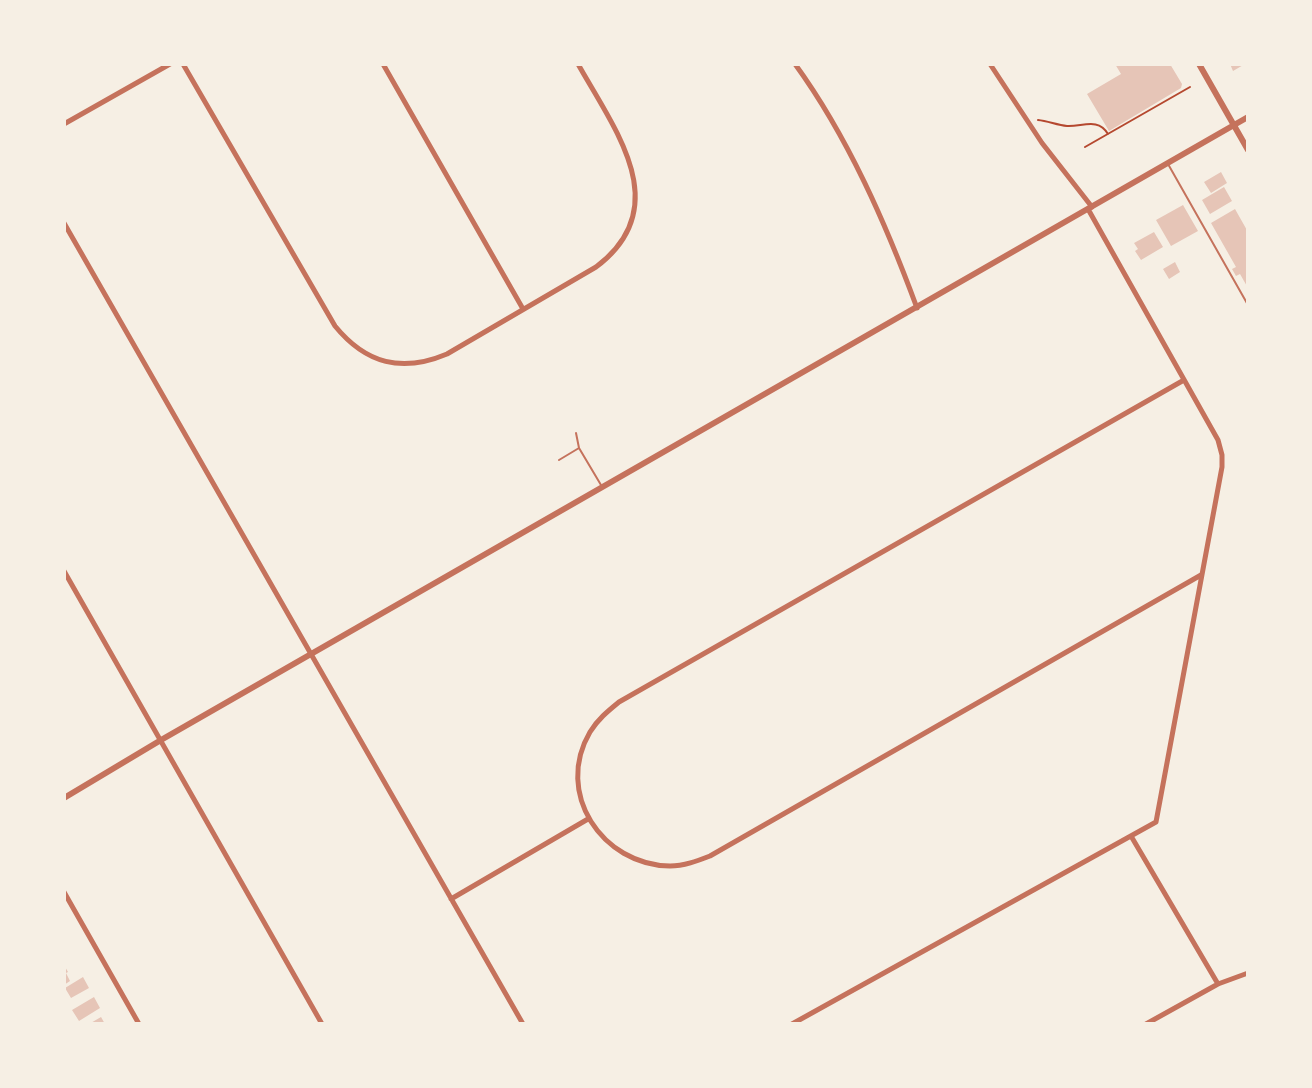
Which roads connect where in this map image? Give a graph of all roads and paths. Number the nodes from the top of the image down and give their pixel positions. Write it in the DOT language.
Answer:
graph roads {
  1 [pos="170,64"];
  2 [pos="183,64"];
  3 [pos="383,64"];
  4 [pos="578,64"];
  5 [pos="795,64"];
  6 [pos="990,64"];
  7 [pos="1199,64"];
  8 [pos="1190,87"];
  9 [pos="1248,117"];
  10 [pos="1038,120"];
  11 [pos="64,124"];
  12 [pos="1234,126"];
  13 [pos="1108,134"];
  14 [pos="1085,147"];
  15 [pos="1248,150"];
  16 [pos="1167,164"];
  17 [pos="1090,208"];
  18 [pos="64,223"];
  19 [pos="1248,305"];
  20 [pos="917,308"];
  21 [pos="524,309"];
  22 [pos="1184,380"];
  23 [pos="576,433"];
  24 [pos="579,448"];
  25 [pos="559,460"];
  26 [pos="602,488"];
  27 [pos="64,571"];
  28 [pos="1202,575"];
  29 [pos="311,655"];
  30 [pos="161,740"];
  31 [pos="64,798"];
  32 [pos="588,819"];
  33 [pos="1131,836"];
  34 [pos="64,892"];
  35 [pos="452,899"];
  36 [pos="1248,973"];
  37 [pos="1218,984"];
  38 [pos="139,1023"];
  39 [pos="322,1023"];
  40 [pos="523,1023"];
  41 [pos="792,1023"];
  42 [pos="1146,1023"];
  1 -- 11 [label="street"];
  2 -- 21 [label="street"];
  3 -- 21 [label="street"];
  4 -- 21 [label="street"];
  5 -- 20 [label="street"];
  6 -- 17 [label="street"];
  7 -- 12 [label="street"];
  8 -- 13 [label="path"];
  9 -- 12 [label="street"];
  10 -- 13 [label="path"];
  12 -- 15 [label="street"];
  12 -- 16 [label="street"];
  13 -- 14 [label="path"];
  16 -- 17 [label="street"];
  16 -- 19 [label="lane"];
  17 -- 20 [label="street"];
  17 -- 22 [label="street"];
  18 -- 29 [label="street"];
  20 -- 26 [label="street"];
  22 -- 28 [label="street"];
  22 -- 32 [label="street"];
  23 -- 24 [label="lane"];
  24 -- 25 [label="lane"];
  24 -- 26 [label="lane"];
  26 -- 29 [label="street"];
  27 -- 30 [label="street"];
  28 -- 32 [label="street"];
  28 -- 33 [label="street"];
  29 -- 30 [label="street"];
  29 -- 35 [label="street"];
  30 -- 31 [label="street"];
  30 -- 39 [label="street"];
  32 -- 35 [label="street"];
  33 -- 37 [label="street"];
  33 -- 41 [label="street"];
  34 -- 38 [label="street"];
  35 -- 40 [label="street"];
  36 -- 37 [label="street"];
  37 -- 42 [label="street"];
}
